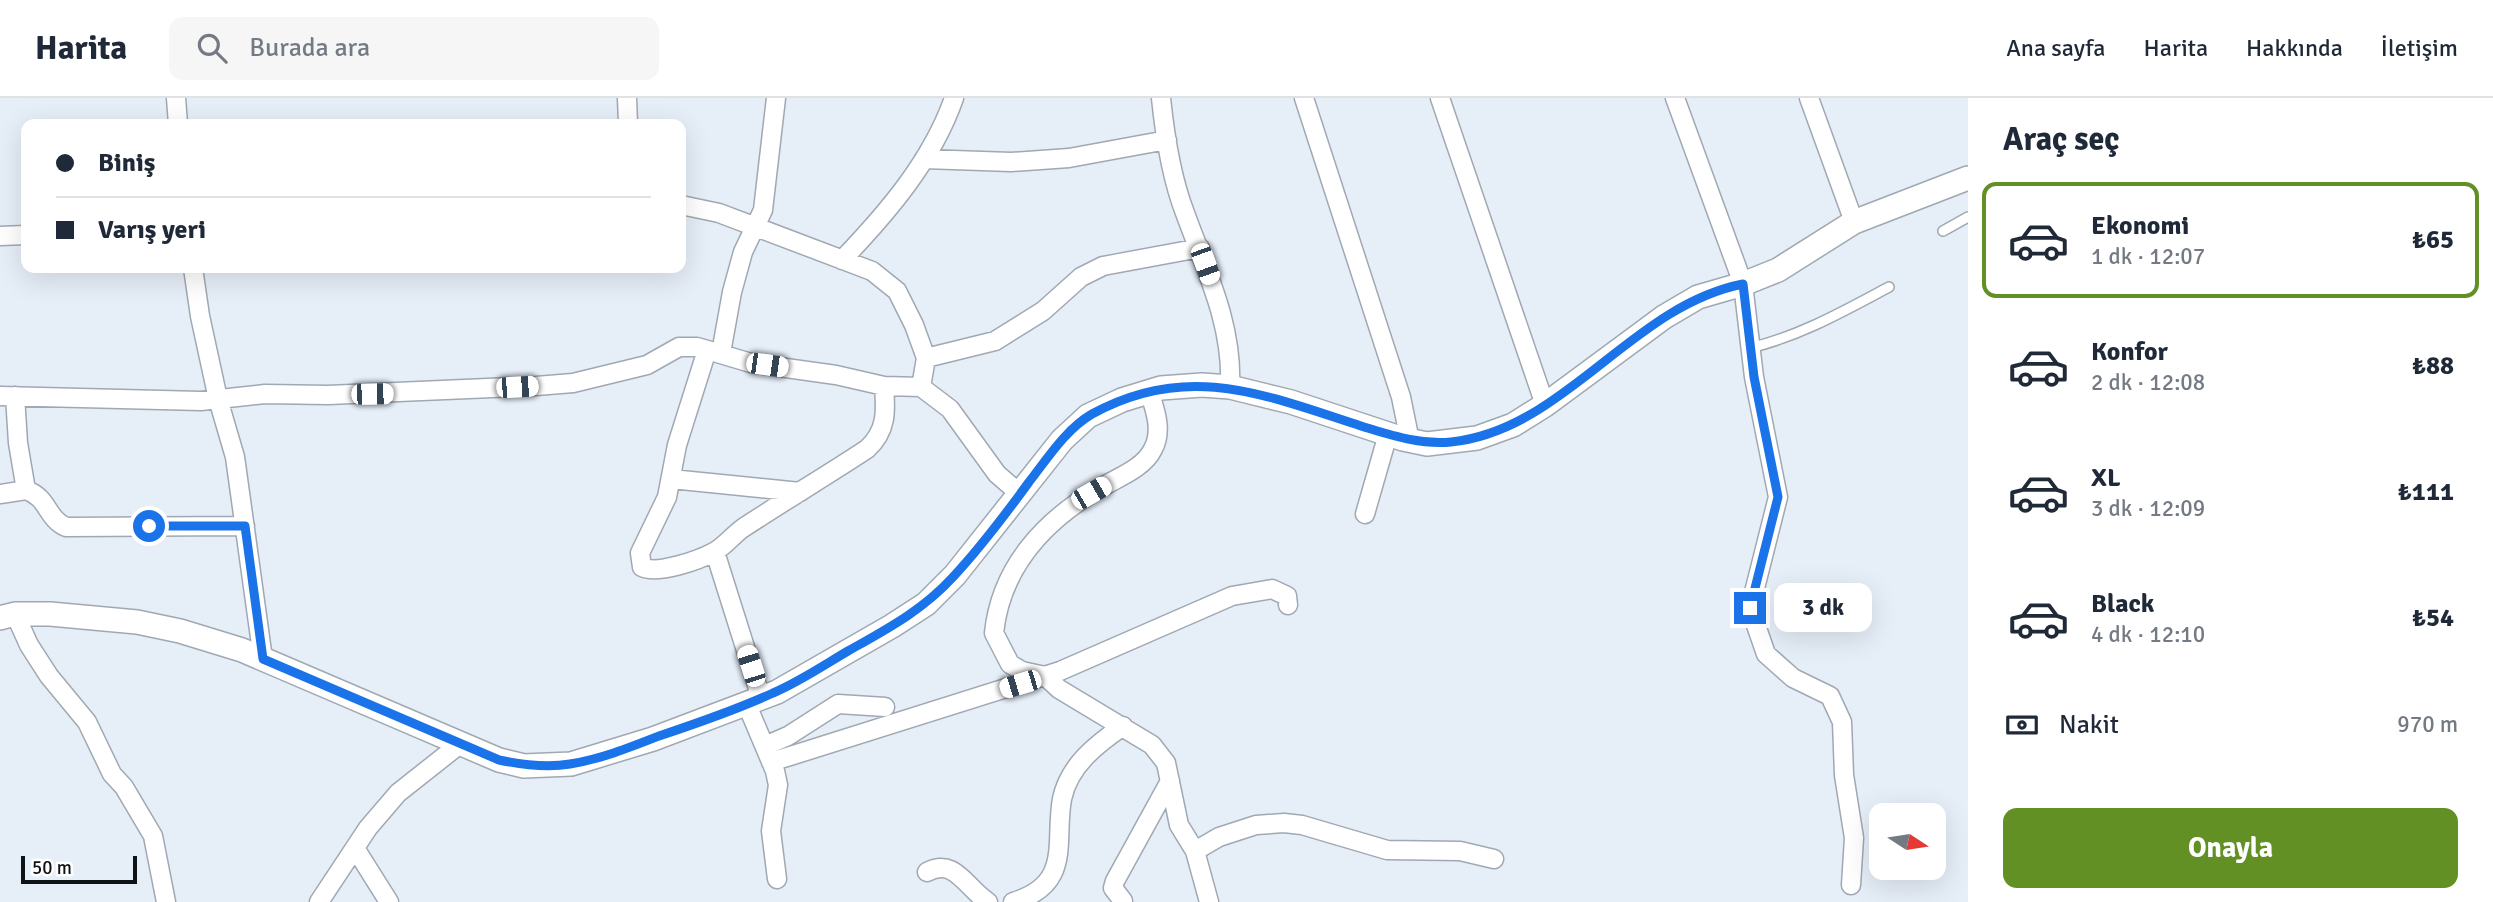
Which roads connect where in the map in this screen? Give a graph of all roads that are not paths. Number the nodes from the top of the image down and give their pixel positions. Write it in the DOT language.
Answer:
graph roads {
  1 [pos="176,98"];
  2 [pos="627,98"];
  3 [pos="776,98"];
  4 [pos="954,98"];
  5 [pos="1161,98"];
  6 [pos="1304,98"];
  7 [pos="1440,98"];
  8 [pos="1675,98"];
  9 [pos="1809,98"];
  10 [pos="178,119"];
  11 [pos="628,119"];
  12 [pos="1167,140"];
  13 [pos="924,159"];
  14 [pos="1968,178"];
  15 [pos="686,206"];
  16 [pos="1968,217"];
  17 [pos="1854,222"];
  18 [pos="755,226"];
  19 [pos="1943,231"];
  20 [pos="21,235"];
  21 [pos="0,236"];
  22 [pos="1200,248"];
  23 [pos="842,260"];
  24 [pos="193,273"];
  25 [pos="1743,284"];
  26 [pos="1889,287"];
  27 [pos="1750,348"];
  28 [pos="714,352"];
  29 [pos="926,358"];
  30 [pos="884,386"];
  31 [pos="921,387"];
  32 [pos="1230,387"];
  33 [pos="1149,391"];
  34 [pos="8,396"];
  35 [pos="218,400"];
  36 [pos="1545,405"];
  37 [pos="1388,434"];
  38 [pos="1410,441"];
  39 [pos="671,479"];
  40 [pos="26,490"];
  41 [pos="800,492"];
  42 [pos="0,494"];
  43 [pos="1020,494"];
  44 [pos="1365,513"];
  45 [pos="245,526"];
  46 [pos="715,551"];
  47 [pos="1289,605"];
  48 [pos="8,616"];
  49 [pos="263,659"];
  50 [pos="1045,676"];
  51 [pos="754,701"];
  52 [pos="885,708"];
  53 [pos="1123,726"];
  54 [pos="460,744"];
  55 [pos="768,754"];
  56 [pos="1170,781"];
  57 [pos="355,848"];
  58 [pos="1195,851"];
  59 [pos="1494,859"];
  60 [pos="927,872"];
  61 [pos="777,879"];
  62 [pos="1851,885"];
  63 [pos="1123,901"];
  64 [pos="166,902"];
  65 [pos="319,902"];
  66 [pos="389,902"];
  67 [pos="988,902"];
  68 [pos="1013,902"];
  69 [pos="1209,902"];
  1 -- 10 [label="street"];
  2 -- 11 [label="street"];
  3 -- 18 [label="street"];
  4 -- 13 [label="street"];
  5 -- 12 [label="street"];
  6 -- 38 [label="street"];
  7 -- 36 [label="street"];
  8 -- 25 [label="street"];
  9 -- 17 [label="street"];
  12 -- 13 [label="street"];
  12 -- 22 [label="street"];
  13 -- 23 [label="street"];
  14 -- 17 [label="street"];
  15 -- 18 [label="street"];
  16 -- 19 [label="lane"];
  17 -- 25 [label="street"];
  18 -- 23 [label="street"];
  18 -- 28 [label="street"];
  20 -- 21 [label="street"];
  22 -- 29 [label="street"];
  22 -- 32 [label="street"];
  23 -- 29 [label="street"];
  24 -- 35 [label="street"];
  25 -- 27 [label="street"];
  25 -- 36 [label="street"];
  26 -- 27 [label="lane"];
  27 -- 62 [label="street"];
  28 -- 30 [label="street"];
  28 -- 35 [label="street"];
  28 -- 39 [label="street"];
  29 -- 31 [label="street"];
  30 -- 31 [label="street"];
  30 -- 41 [label="street"];
  31 -- 43 [label="street"];
  32 -- 33 [label="street"];
  32 -- 37 [label="street"];
  33 -- 43 [label="street"];
  33 -- 50 [label="street"];
  34 -- 35 [label="street"];
  34 -- 40 [label="street"];
  35 -- 45 [label="street"];
  36 -- 38 [label="street"];
  37 -- 38 [label="street"];
  37 -- 44 [label="street"];
  39 -- 41 [label="street"];
  39 -- 46 [label="street"];
  40 -- 42 [label="street"];
  40 -- 45 [label="street"];
  41 -- 46 [label="street"];
  43 -- 51 [label="street"];
  45 -- 49 [label="street"];
  46 -- 51 [label="street"];
  47 -- 50 [label="street"];
  48 -- 49 [label="street"];
  48 -- 64 [label="street"];
  49 -- 54 [label="street"];
  50 -- 53 [label="street"];
  50 -- 55 [label="street"];
  51 -- 54 [label="street"];
  51 -- 55 [label="street"];
  52 -- 55 [label="street"];
  53 -- 56 [label="street"];
  53 -- 68 [label="street"];
  54 -- 57 [label="street"];
  55 -- 61 [label="street"];
  56 -- 58 [label="street"];
  56 -- 63 [label="street"];
  57 -- 65 [label="street"];
  57 -- 66 [label="street"];
  58 -- 59 [label="street"];
  58 -- 69 [label="street"];
  60 -- 67 [label="street"];
}
